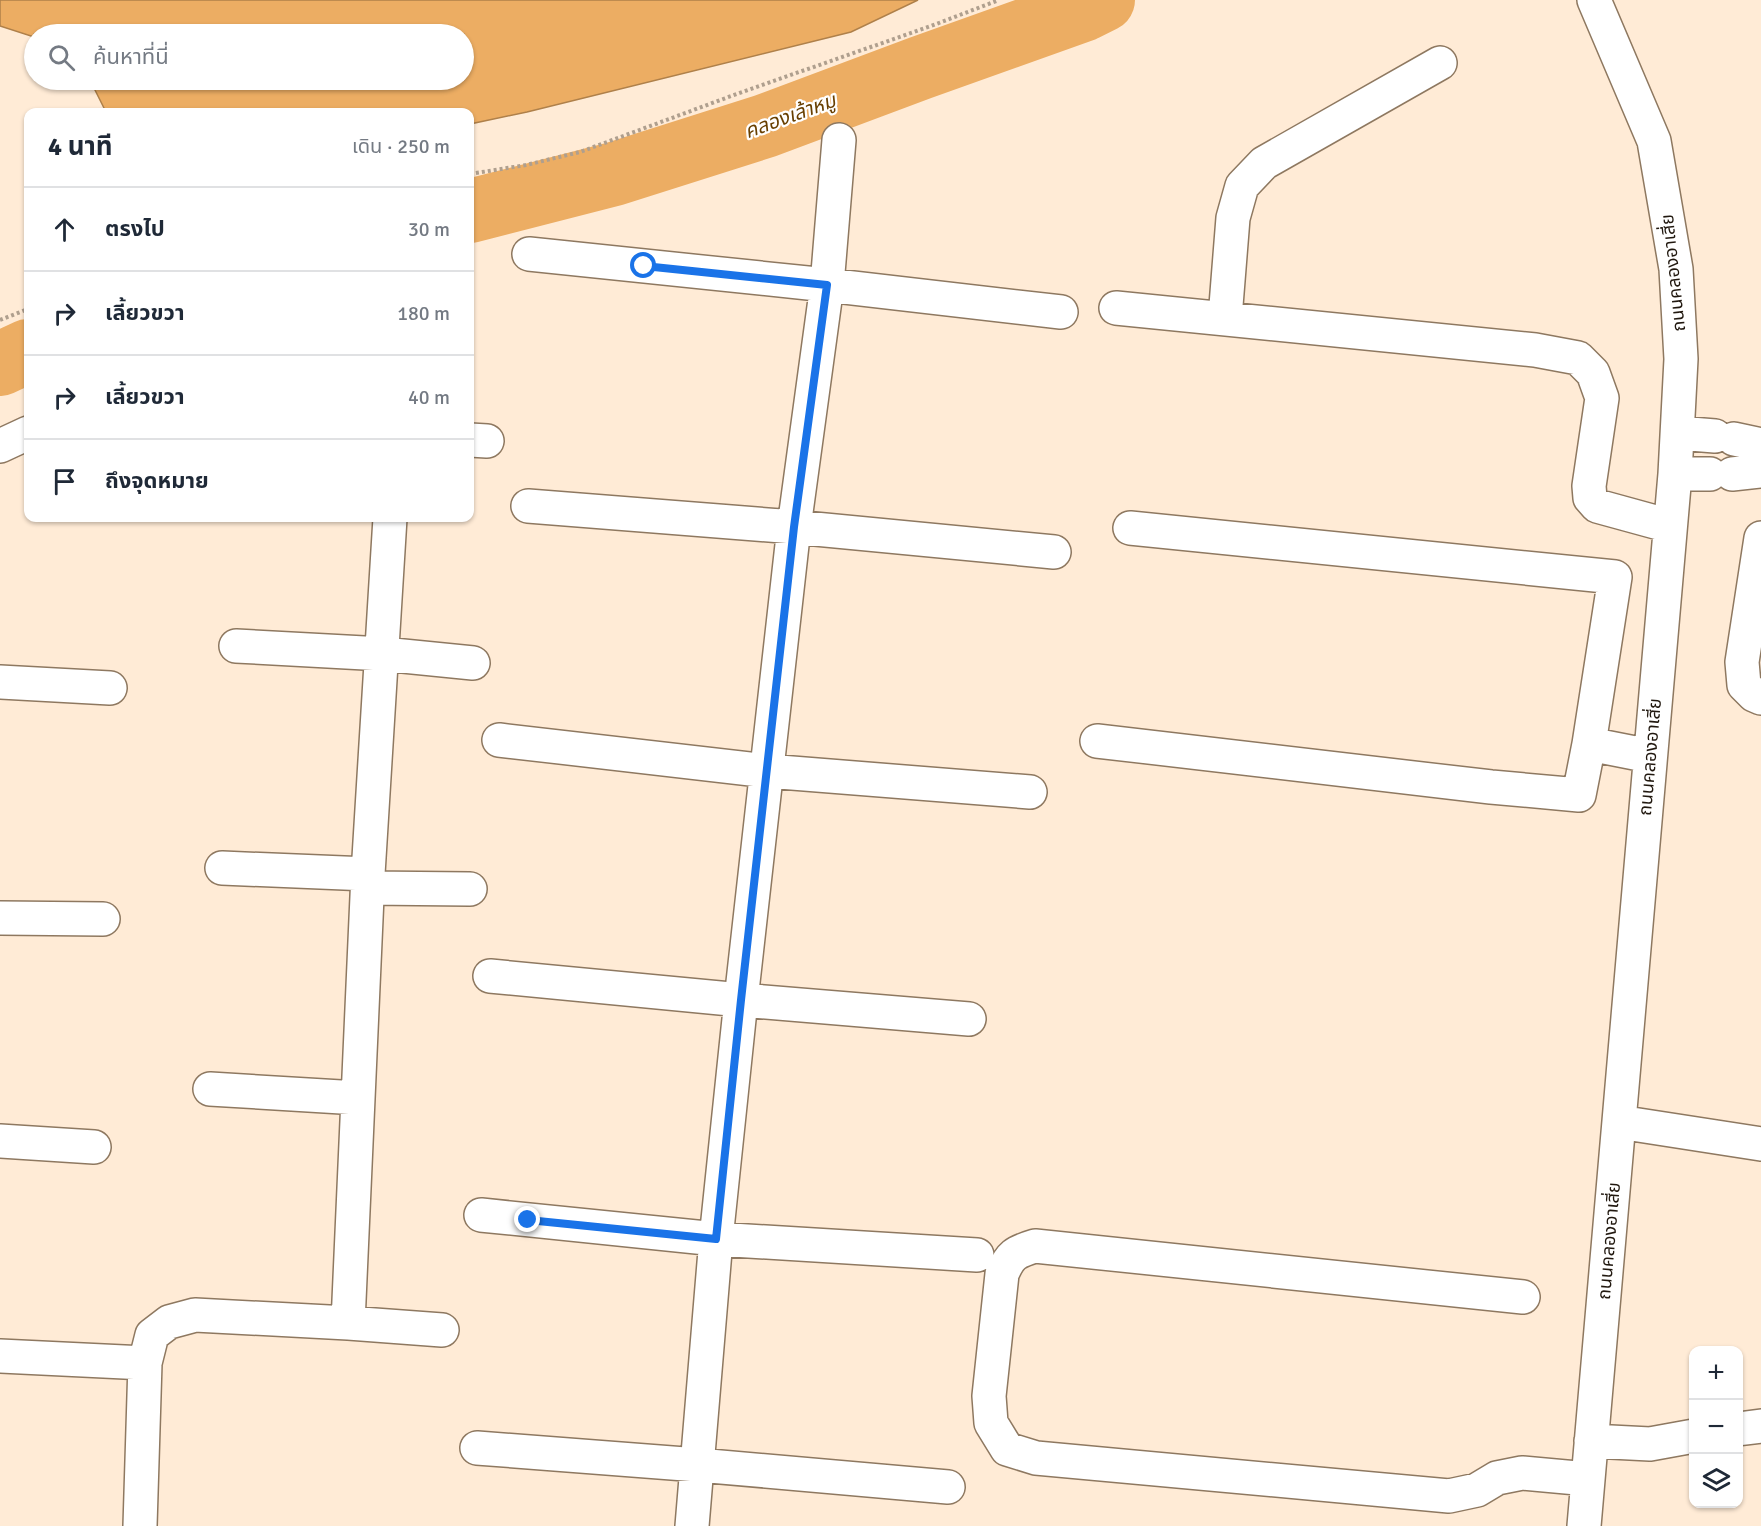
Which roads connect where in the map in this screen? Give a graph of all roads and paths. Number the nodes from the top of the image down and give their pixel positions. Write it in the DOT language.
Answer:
graph roads {
  1 [pos="999,0"];
  2 [pos="1594,0"];
  3 [pos="1440,63"];
  4 [pos="839,140"];
  5 [pos="474,173"];
  6 [pos="529,255"];
  7 [pos="827,285"];
  8 [pos="1116,308"];
  9 [pos="24,311"];
  10 [pos="1061,312"];
  11 [pos="1225,318"];
  12 [pos="0,320"];
  13 [pos="1678,433"];
  14 [pos="24,436"];
  15 [pos="1737,440"];
  16 [pos="0,446"];
  17 [pos="1734,473"];
  18 [pos="1675,474"];
  19 [pos="528,506"];
  20 [pos="390,522"];
  21 [pos="1670,526"];
  22 [pos="794,527"];
  23 [pos="1130,528"];
  24 [pos="1761,538"];
  25 [pos="1054,552"];
  26 [pos="1756,609"];
  27 [pos="236,646"];
  28 [pos="382,654"];
  29 [pos="473,663"];
  30 [pos="0,682"];
  31 [pos="110,688"];
  32 [pos="1761,698"];
  33 [pos="499,740"];
  34 [pos="1097,741"];
  35 [pos="1589,744"];
  36 [pos="1650,756"];
  37 [pos="767,771"];
  38 [pos="1030,792"];
  39 [pos="222,868"];
  40 [pos="368,881"];
  41 [pos="470,889"];
  42 [pos="0,918"];
  43 [pos="103,919"];
  44 [pos="490,976"];
  45 [pos="741,1000"];
  46 [pos="969,1019"];
  47 [pos="210,1089"];
  48 [pos="358,1098"];
  49 [pos="1619,1122"];
  50 [pos="0,1141"];
  51 [pos="1761,1144"];
  52 [pos="94,1147"];
  53 [pos="481,1215"];
  54 [pos="716,1239"];
  55 [pos="977,1255"];
  56 [pos="1523,1297"];
  57 [pos="348,1323"];
  58 [pos="442,1330"];
  59 [pos="0,1356"];
  60 [pos="146,1363"];
  61 [pos="1761,1426"];
  62 [pos="1743,1428"];
  63 [pos="1689,1437"];
  64 [pos="1591,1441"];
  65 [pos="477,1448"];
  66 [pos="698,1465"];
  67 [pos="1588,1479"];
  68 [pos="948,1487"];
  69 [pos="141,1526"];
  70 [pos="692,1526"];
  71 [pos="1584,1526"];
  1 -- 5 [label="path"];
  2 -- 13 [label="street, ถนนคลองอาเสี่ย"];
  3 -- 11 [label="street"];
  4 -- 7 [label="street"];
  6 -- 7 [label="street"];
  7 -- 10 [label="street"];
  7 -- 22 [label="street"];
  8 -- 11 [label="street"];
  9 -- 12 [label="path"];
  11 -- 21 [label="street"];
  13 -- 15 [label="street"];
  13 -- 18 [label="street, ถนนคลองอาเสี่ย"];
  14 -- 16 [label="street"];
  17 -- 18 [label="street"];
  18 -- 21 [label="street, ถนนคลองอาเสี่ย"];
  19 -- 22 [label="street"];
  20 -- 28 [label="street"];
  21 -- 36 [label="street, ถนนคลองอาเสี่ย"];
  22 -- 25 [label="street"];
  22 -- 37 [label="street"];
  23 -- 35 [label="street"];
  24 -- 26 [label="street"];
  26 -- 32 [label="street"];
  27 -- 28 [label="street"];
  28 -- 29 [label="street"];
  28 -- 40 [label="street"];
  30 -- 31 [label="street"];
  33 -- 37 [label="street"];
  34 -- 35 [label="street"];
  35 -- 36 [label="street"];
  36 -- 49 [label="street, ถนนคลองอาเสี่ย"];
  37 -- 38 [label="street"];
  37 -- 45 [label="street"];
  39 -- 40 [label="street"];
  40 -- 41 [label="street"];
  40 -- 48 [label="street"];
  42 -- 43 [label="street"];
  44 -- 45 [label="street"];
  45 -- 46 [label="street"];
  45 -- 54 [label="street"];
  47 -- 48 [label="street"];
  48 -- 57 [label="street"];
  49 -- 51 [label="street"];
  49 -- 64 [label="street, ถนนคลองอาเสี่ย"];
  50 -- 52 [label="street"];
  53 -- 54 [label="street"];
  54 -- 55 [label="street"];
  54 -- 66 [label="street"];
  56 -- 67 [label="street"];
  57 -- 58 [label="street"];
  57 -- 60 [label="street"];
  59 -- 60 [label="street"];
  60 -- 69 [label="street"];
  61 -- 62 [label="street"];
  63 -- 64 [label="street"];
  64 -- 67 [label="street, ถนนคลองอาเสี่ย"];
  65 -- 66 [label="street"];
  66 -- 68 [label="street"];
  66 -- 70 [label="street"];
  67 -- 71 [label="street, ถนนคลองอาเสี่ย"];
}
